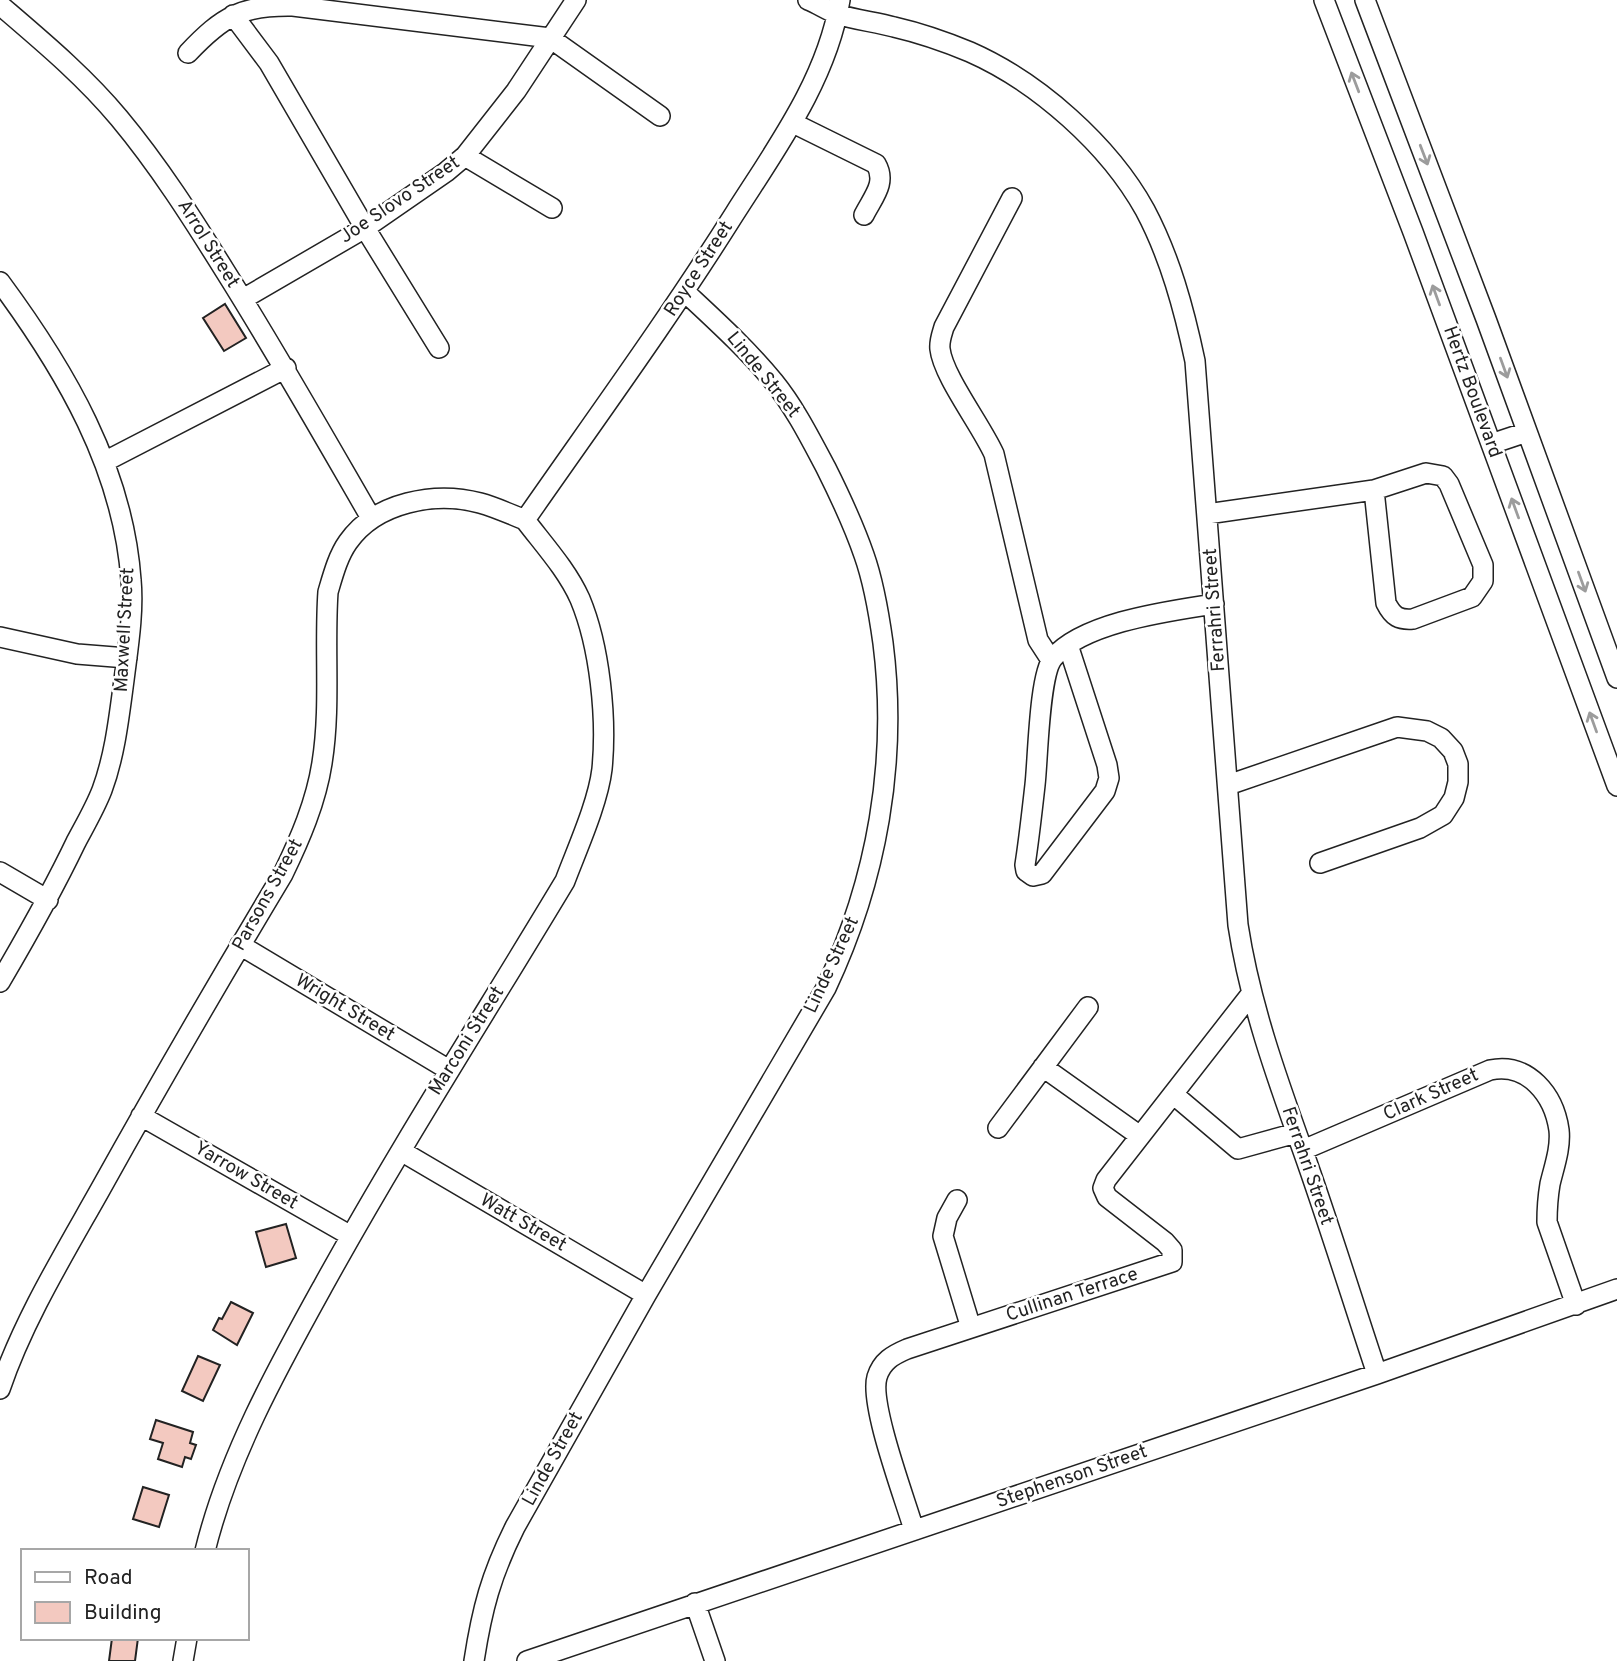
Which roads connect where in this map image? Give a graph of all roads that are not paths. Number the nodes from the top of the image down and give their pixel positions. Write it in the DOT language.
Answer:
graph roads {
  1 [pos="576,0"];
  2 [pos="808,0"];
  3 [pos="1324,0"];
  4 [pos="1365,0"];
  5 [pos="0,5"];
  6 [pos="839,7"];
  7 [pos="233,15"];
  8 [pos="550,38"];
  9 [pos="188,53"];
  10 [pos="660,116"];
  11 [pos="793,123"];
  12 [pos="465,156"];
  13 [pos="1012,198"];
  14 [pos="552,208"];
  15 [pos="864,215"];
  16 [pos="365,228"];
  17 [pos="0,282"];
  18 [pos="685,292"];
  19 [pos="243,299"];
  20 [pos="439,348"];
  21 [pos="286,368"];
  22 [pos="1527,432"];
  23 [pos="1492,444"];
  24 [pos="104,462"];
  25 [pos="1374,490"];
  26 [pos="1207,514"];
  27 [pos="371,518"];
  28 [pos="525,520"];
  29 [pos="1214,604"];
  30 [pos="0,637"];
  31 [pos="1068,645"];
  32 [pos="127,658"];
  33 [pos="1051,660"];
  34 [pos="1617,678"];
  35 [pos="1228,785"];
  36 [pos="1617,786"];
  37 [pos="1320,863"];
  38 [pos="0,872"];
  39 [pos="48,900"];
  40 [pos="240,945"];
  41 [pos="0,982"];
  42 [pos="1251,994"];
  43 [pos="1088,1007"];
  44 [pos="1043,1067"];
  45 [pos="449,1070"];
  46 [pos="1173,1094"];
  47 [pos="141,1116"];
  48 [pos="998,1128"];
  49 [pos="1140,1136"];
  50 [pos="1299,1142"];
  51 [pos="401,1151"];
  52 [pos="957,1200"];
  53 [pos="351,1236"];
  54 [pos="1617,1289"];
  55 [pos="646,1295"];
  56 [pos="1576,1306"];
  57 [pos="971,1328"];
  58 [pos="1377,1374"];
  59 [pos="0,1389"];
  60 [pos="914,1530"];
  61 [pos="205,1549"];
  62 [pos="695,1603"];
  63 [pos="187,1640"];
  64 [pos="537,1659"];
  65 [pos="183,1661"];
  66 [pos="474,1661"];
  67 [pos="715,1661"];
  1 -- 8 [label="street, Joe Slovo Street"];
  2 -- 6 [label="street, Ferrahri Street"];
  23 -- 3 [label="street, Hertz Boulevard, one-way"];
  4 -- 22 [label="street, Hertz Boulevard, one-way"];
  5 -- 19 [label="street, Arrol Street"];
  6 -- 11 [label="street, Royce Street"];
  6 -- 26 [label="street, Ferrahri Street"];
  7 -- 8 [label="street"];
  7 -- 9 [label="street"];
  7 -- 16 [label="street"];
  8 -- 10 [label="street"];
  8 -- 12 [label="street, Joe Slovo Street"];
  11 -- 15 [label="street"];
  11 -- 18 [label="street, Royce Street"];
  12 -- 14 [label="street"];
  12 -- 16 [label="street, Joe Slovo Street"];
  13 -- 33 [label="street"];
  16 -- 19 [label="street, Joe Slovo Street"];
  16 -- 20 [label="street"];
  17 -- 24 [label="street, Maxwell Street"];
  18 -- 28 [label="street, Royce Street"];
  18 -- 55 [label="street, Linde Street"];
  19 -- 21 [label="street, Arrol Street"];
  21 -- 24 [label="street"];
  21 -- 27 [label="street, Arrol Street"];
  22 -- 23 [label="street"];
  22 -- 34 [label="street, Hertz Boulevard, one-way"];
  36 -- 23 [label="street, Hertz Boulevard, one-way"];
  24 -- 32 [label="street, Maxwell Street"];
  25 -- 25 [label="street"];
  25 -- 26 [label="street"];
  26 -- 29 [label="street, Ferrahri Street"];
  27 -- 28 [label="street, Parsons Street"];
  27 -- 40 [label="street, Parsons Street"];
  28 -- 45 [label="street, Marconi Street"];
  29 -- 31 [label="street"];
  29 -- 35 [label="street, Ferrahri Street"];
  30 -- 32 [label="street"];
  31 -- 33 [label="street"];
  31 -- 33 [label="street"];
  32 -- 39 [label="street, Maxwell Street"];
  35 -- 37 [label="street"];
  35 -- 42 [label="street, Ferrahri Street"];
  38 -- 39 [label="street"];
  39 -- 41 [label="street, Maxwell Street"];
  40 -- 45 [label="street, Wright Street"];
  40 -- 47 [label="street, Parsons Street"];
  42 -- 46 [label="street"];
  42 -- 50 [label="street, Ferrahri Street"];
  43 -- 44 [label="street"];
  44 -- 48 [label="street"];
  44 -- 49 [label="street"];
  45 -- 51 [label="street, Marconi Street"];
  46 -- 49 [label="street"];
  46 -- 50 [label="street"];
  47 -- 53 [label="street, Yarrow Street"];
  47 -- 59 [label="street, Parsons Street"];
  49 -- 57 [label="street, Cullinan Terrace"];
  50 -- 56 [label="street, Clark Street"];
  50 -- 58 [label="street, Ferrahri Street"];
  51 -- 53 [label="street, Marconi Street"];
  51 -- 55 [label="street, Watt Street"];
  52 -- 57 [label="street"];
  53 -- 61 [label="street, Marconi Street"];
  54 -- 56 [label="street, Stephenson Street"];
  55 -- 66 [label="street, Linde Street"];
  56 -- 58 [label="street, Stephenson Street"];
  57 -- 60 [label="street, Cullinan Terrace"];
  58 -- 60 [label="street, Stephenson Street"];
  60 -- 62 [label="street, Stephenson Street"];
  62 -- 64 [label="street, Stephenson Street"];
  62 -- 67 [label="street"];
  63 -- 65 [label="street"];
}
